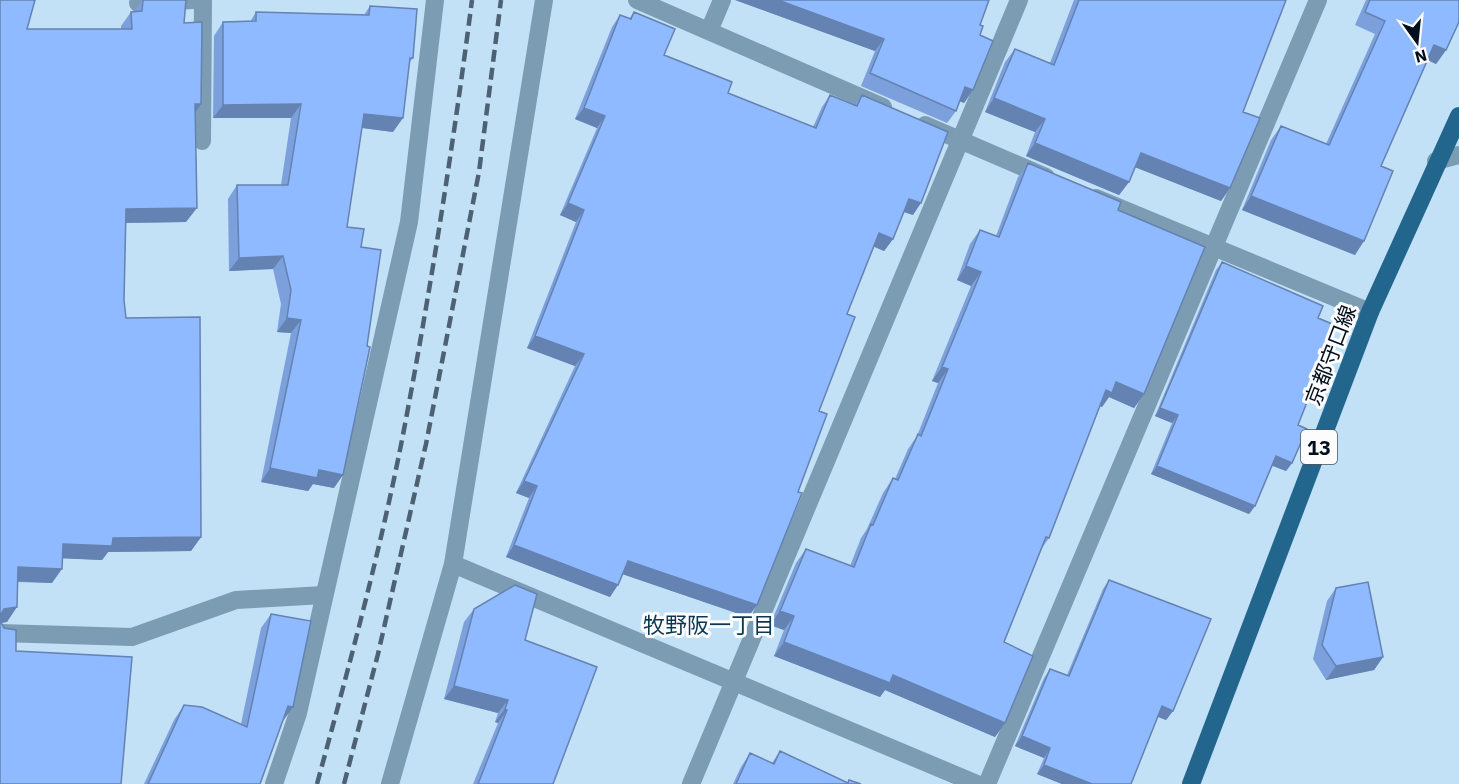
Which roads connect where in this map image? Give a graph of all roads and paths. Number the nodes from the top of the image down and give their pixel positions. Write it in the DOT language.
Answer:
graph roads {
  1 [pos="193,0"];
  2 [pos="203,0"];
  3 [pos="435,0"];
  4 [pos="544,0"];
  5 [pos="637,0"];
  6 [pos="722,0"];
  7 [pos="1019,0"];
  8 [pos="1318,0"];
  9 [pos="138,3"];
  10 [pos="709,31"];
  11 [pos="1459,116"];
  12 [pos="202,141"];
  13 [pos="960,141"];
  14 [pos="1459,155"];
  15 [pos="1436,161"];
  16 [pos="1059,183"];
  17 [pos="1081,192"];
  18 [pos="1213,248"];
  19 [pos="1370,312"];
  20 [pos="453,564"];
  21 [pos="324,595"];
  22 [pos="0,633"];
  23 [pos="734,682"];
  24 [pos="274,784"];
  25 [pos="390,784"];
  26 [pos="691,784"];
  27 [pos="976,784"];
  28 [pos="987,784"];
  29 [pos="1191,784"];
  1 -- 9 [label="street"];
  2 -- 12 [label="street"];
  3 -- 21 [label="street"];
  4 -- 20 [label="street"];
  5 -- 10 [label="street"];
  6 -- 10 [label="street"];
  7 -- 13 [label="street"];
  8 -- 18 [label="street"];
  10 -- 13 [label="street"];
  11 -- 15 [label="main road, 京都守口線 / 13"];
  13 -- 16 [label="street"];
  13 -- 23 [label="street"];
  14 -- 15 [label="street"];
  15 -- 19 [label="main road, 京都守口線 / 13"];
  17 -- 18 [label="street"];
  18 -- 19 [label="street"];
  18 -- 28 [label="street"];
  19 -- 29 [label="main road, 京都守口線 / 13"];
  20 -- 23 [label="street"];
  20 -- 25 [label="street"];
  21 -- 22 [label="street"];
  21 -- 24 [label="street"];
  23 -- 26 [label="street"];
  23 -- 27 [label="street"];
}
